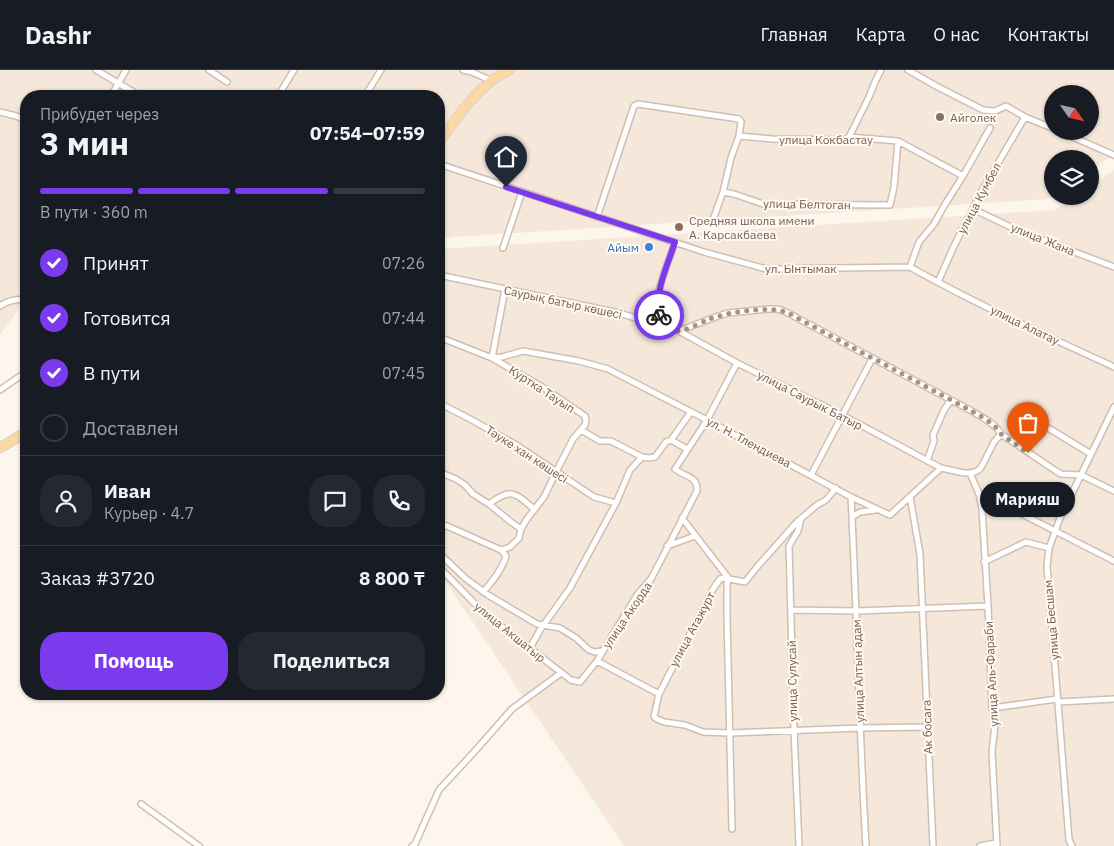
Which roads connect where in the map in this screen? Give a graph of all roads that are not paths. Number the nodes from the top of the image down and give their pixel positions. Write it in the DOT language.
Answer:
graph roads {
  1 [pos="96,70"];
  2 [pos="126,70"];
  3 [pos="209,70"];
  4 [pos="294,70"];
  5 [pos="381,70"];
  6 [pos="463,70"];
  7 [pos="510,70"];
  8 [pos="881,70"];
  9 [pos="908,70"];
  10 [pos="492,81"];
  11 [pos="227,82"];
  12 [pos="119,83"];
  13 [pos="115,90"];
  14 [pos="130,90"];
  15 [pos="282,90"];
  16 [pos="369,90"];
  17 [pos="0,112"];
  18 [pos="1025,117"];
  19 [pos="20,118"];
  20 [pos="1044,125"];
  21 [pos="990,128"];
  22 [pos="445,134"];
  23 [pos="739,136"];
  24 [pos="849,137"];
  25 [pos="1080,140"];
  26 [pos="898,141"];
  27 [pos="1114,155"];
  28 [pos="445,166"];
  29 [pos="963,176"];
  30 [pos="522,192"];
  31 [pos="723,192"];
  32 [pos="973,210"];
  33 [pos="597,217"];
  34 [pos="714,217"];
  35 [pos="675,242"];
  36 [pos="503,248"];
  37 [pos="910,267"];
  38 [pos="1114,267"];
  39 [pos="445,277"];
  40 [pos="938,282"];
  41 [pos="505,289"];
  42 [pos="20,299"];
  43 [pos="0,306"];
  44 [pos="664,326"];
  45 [pos="679,331"];
  46 [pos="445,339"];
  47 [pos="492,358"];
  48 [pos="872,359"];
  49 [pos="737,363"];
  50 [pos="1114,367"];
  51 [pos="20,376"];
  52 [pos="0,390"];
  53 [pos="951,400"];
  54 [pos="445,406"];
  55 [pos="1114,407"];
  56 [pos="691,412"];
  57 [pos="842,415"];
  58 [pos="707,420"];
  59 [pos="1040,422"];
  60 [pos="581,430"];
  61 [pos="1001,434"];
  62 [pos="20,436"];
  63 [pos="671,440"];
  64 [pos="0,448"];
  65 [pos="687,449"];
  66 [pos="1091,454"];
  67 [pos="642,457"];
  68 [pos="927,460"];
  69 [pos="942,468"];
  70 [pos="556,472"];
  71 [pos="970,473"];
  72 [pos="445,474"];
  73 [pos="811,475"];
  74 [pos="1081,475"];
  75 [pos="836,488"];
  76 [pos="1114,490"];
  77 [pos="851,497"];
  78 [pos="910,497"];
  79 [pos="616,503"];
  80 [pos="489,504"];
  81 [pos="1010,508"];
  82 [pos="534,509"];
  83 [pos="879,510"];
  84 [pos="852,517"];
  85 [pos="682,518"];
  86 [pos="802,518"];
  87 [pos="445,526"];
  88 [pos="521,529"];
  89 [pos="1055,531"];
  90 [pos="695,536"];
  91 [pos="667,546"];
  92 [pos="1049,548"];
  93 [pos="501,550"];
  94 [pos="445,559"];
  95 [pos="1114,561"];
  96 [pos="984,562"];
  97 [pos="445,574"];
  98 [pos="729,579"];
  99 [pos="483,592"];
  100 [pos="988,606"];
  101 [pos="922,608"];
  102 [pos="791,610"];
  103 [pos="857,610"];
  104 [pos="543,626"];
  105 [pos="530,648"];
  106 [pos="602,651"];
  107 [pos="597,661"];
  108 [pos="561,673"];
  109 [pos="658,694"];
  110 [pos="1114,699"];
  111 [pos="1057,700"];
  112 [pos="992,708"];
  113 [pos="860,728"];
  114 [pos="928,728"];
  115 [pos="794,731"];
  116 [pos="730,733"];
  117 [pos="141,804"];
  118 [pos="732,829"];
  119 [pos="997,845"];
  120 [pos="199,846"];
  121 [pos="412,846"];
  122 [pos="800,846"];
  123 [pos="866,846"];
  124 [pos="932,846"];
  125 [pos="980,846"];
  126 [pos="1072,846"];
  1 -- 12 [label="street"];
  2 -- 12 [label="street"];
  3 -- 11 [label="street"];
  4 -- 15 [label="street"];
  5 -- 16 [label="street"];
  6 -- 10 [label="street"];
  7 -- 10 [label="main road"];
  8 -- 24 [label="street"];
  9 -- 18 [label="street"];
  10 -- 22 [label="main road"];
  12 -- 13 [label="street"];
  12 -- 14 [label="street"];
  17 -- 19 [label="street"];
  18 -- 20 [label="street"];
  18 -- 32 [label="street, улица Кумбел"];
  21 -- 29 [label="street"];
  23 -- 24 [label="street, улица Кокбастау"];
  23 -- 31 [label="street"];
  23 -- 33 [label="street"];
  24 -- 26 [label="street, улица Кокбастау"];
  25 -- 27 [label="street"];
  26 -- 29 [label="street, улица Кокбастау"];
  26 -- 31 [label="street, улица Белтоган"];
  28 -- 30 [label="street, ул. Ынтымак"];
  29 -- 37 [label="street"];
  30 -- 33 [label="street, ул. Ынтымак"];
  30 -- 36 [label="street"];
  31 -- 34 [label="street"];
  32 -- 38 [label="street, улица Жана"];
  32 -- 40 [label="street, улица Кумбел"];
  33 -- 35 [label="street, ул. Ынтымак"];
  35 -- 37 [label="street, ул. Ынтымак"];
  35 -- 44 [label="street"];
  37 -- 40 [label="street, улица Алатау"];
  39 -- 41 [label="street, Саурық батыр көшесі"];
  40 -- 50 [label="street, улица Алатау"];
  41 -- 44 [label="street, Саурық батыр көшесі"];
  41 -- 47 [label="street"];
  42 -- 43 [label="street"];
  44 -- 45 [label="street, Саурық батыр көшесі"];
  45 -- 48 [label="street"];
  45 -- 49 [label="street, улица Саурык Батыр"];
  46 -- 47 [label="street, Куртка Тауып"];
  47 -- 56 [label="street, ул. Н. Тлендиева"];
  47 -- 60 [label="street, Куртка Тауып"];
  48 -- 53 [label="street"];
  48 -- 57 [label="street"];
  49 -- 57 [label="street, улица Саурык Батыр"];
  49 -- 58 [label="street"];
  51 -- 52 [label="street"];
  53 -- 61 [label="street"];
  53 -- 68 [label="street"];
  54 -- 70 [label="street, Тәуке хан көшесі"];
  55 -- 66 [label="street, улица Бесшам"];
  56 -- 58 [label="street, ул. Н. Тлендиева"];
  56 -- 63 [label="street"];
  57 -- 68 [label="street, улица Саурык Батыр"];
  57 -- 73 [label="street"];
  58 -- 65 [label="street"];
  58 -- 73 [label="street, ул. Н. Тлендиева"];
  59 -- 66 [label="street"];
  60 -- 67 [label="street"];
  60 -- 70 [label="street, Куртка Тауып"];
  61 -- 71 [label="street"];
  61 -- 74 [label="street"];
  62 -- 64 [label="main road"];
  63 -- 65 [label="street"];
  63 -- 67 [label="street"];
  65 -- 85 [label="street, улица Акорда"];
  66 -- 74 [label="street, улица Бесшам"];
  67 -- 79 [label="street"];
  68 -- 69 [label="street, улица Саурык Батыр"];
  69 -- 71 [label="street, улица Саурык Батыр"];
  69 -- 78 [label="street"];
  70 -- 79 [label="street, Тәуке хан көшесі"];
  70 -- 82 [label="street, Куртка Тауып"];
  71 -- 96 [label="street, улица Аль-Фараби"];
  72 -- 80 [label="street"];
  73 -- 75 [label="street, ул. Н. Тлендиева"];
  74 -- 76 [label="street"];
  74 -- 89 [label="street, улица Бесшам"];
  75 -- 77 [label="street, ул. Н. Тлендиева"];
  75 -- 86 [label="street, улица Атажурт"];
  77 -- 83 [label="street, ул. Н. Тлендиева"];
  77 -- 84 [label="street, улица Алтын адам"];
  78 -- 83 [label="street, ул. Н. Тлендиева"];
  78 -- 101 [label="street, Ак босага"];
  79 -- 104 [label="street"];
  80 -- 82 [label="street"];
  80 -- 88 [label="street"];
  81 -- 89 [label="street"];
  82 -- 88 [label="street, Куртка Тауып"];
  83 -- 84 [label="street"];
  84 -- 103 [label="street, улица Алтын адам"];
  85 -- 90 [label="street"];
  85 -- 91 [label="street, улица Акорда"];
  86 -- 98 [label="street, улица Атажурт"];
  86 -- 102 [label="street, улица Сулусай"];
  87 -- 93 [label="street"];
  88 -- 93 [label="street, Куртка Тауып"];
  89 -- 92 [label="street, улица Бесшам"];
  89 -- 95 [label="street"];
  90 -- 91 [label="street"];
  90 -- 98 [label="street"];
  91 -- 106 [label="street, улица Акорда"];
  92 -- 96 [label="street"];
  92 -- 111 [label="street, улица Бесшам"];
  93 -- 99 [label="street"];
  94 -- 99 [label="street"];
  96 -- 100 [label="street, улица Аль-Фараби"];
  97 -- 105 [label="street, улица Акшатыр"];
  98 -- 109 [label="street, улица Атажурт"];
  98 -- 116 [label="street"];
  99 -- 104 [label="street"];
  100 -- 101 [label="street"];
  100 -- 112 [label="street, улица Аль-Фараби"];
  101 -- 103 [label="street"];
  101 -- 114 [label="street, Ак босага"];
  102 -- 103 [label="street"];
  102 -- 115 [label="street, улица Сулусай"];
  103 -- 113 [label="street, улица Алтын адам"];
  104 -- 105 [label="street"];
  104 -- 106 [label="street"];
  105 -- 108 [label="street, улица Акшатыр"];
  106 -- 107 [label="street, улица Акорда"];
  107 -- 108 [label="street, улица Акорда"];
  107 -- 109 [label="street"];
  108 -- 121 [label="street"];
  109 -- 116 [label="street, улица Атажурт"];
  110 -- 111 [label="street"];
  111 -- 112 [label="street"];
  111 -- 126 [label="street, улица Бесшам"];
  112 -- 119 [label="street, улица Аль-Фараби"];
  113 -- 114 [label="street"];
  113 -- 115 [label="street"];
  113 -- 123 [label="street, улица Алтын адам"];
  114 -- 124 [label="street, Ак босага"];
  115 -- 116 [label="street"];
  115 -- 122 [label="street, улица Сулусай"];
  116 -- 118 [label="street"];
  117 -- 120 [label="street"];
  119 -- 125 [label="street"];
}
